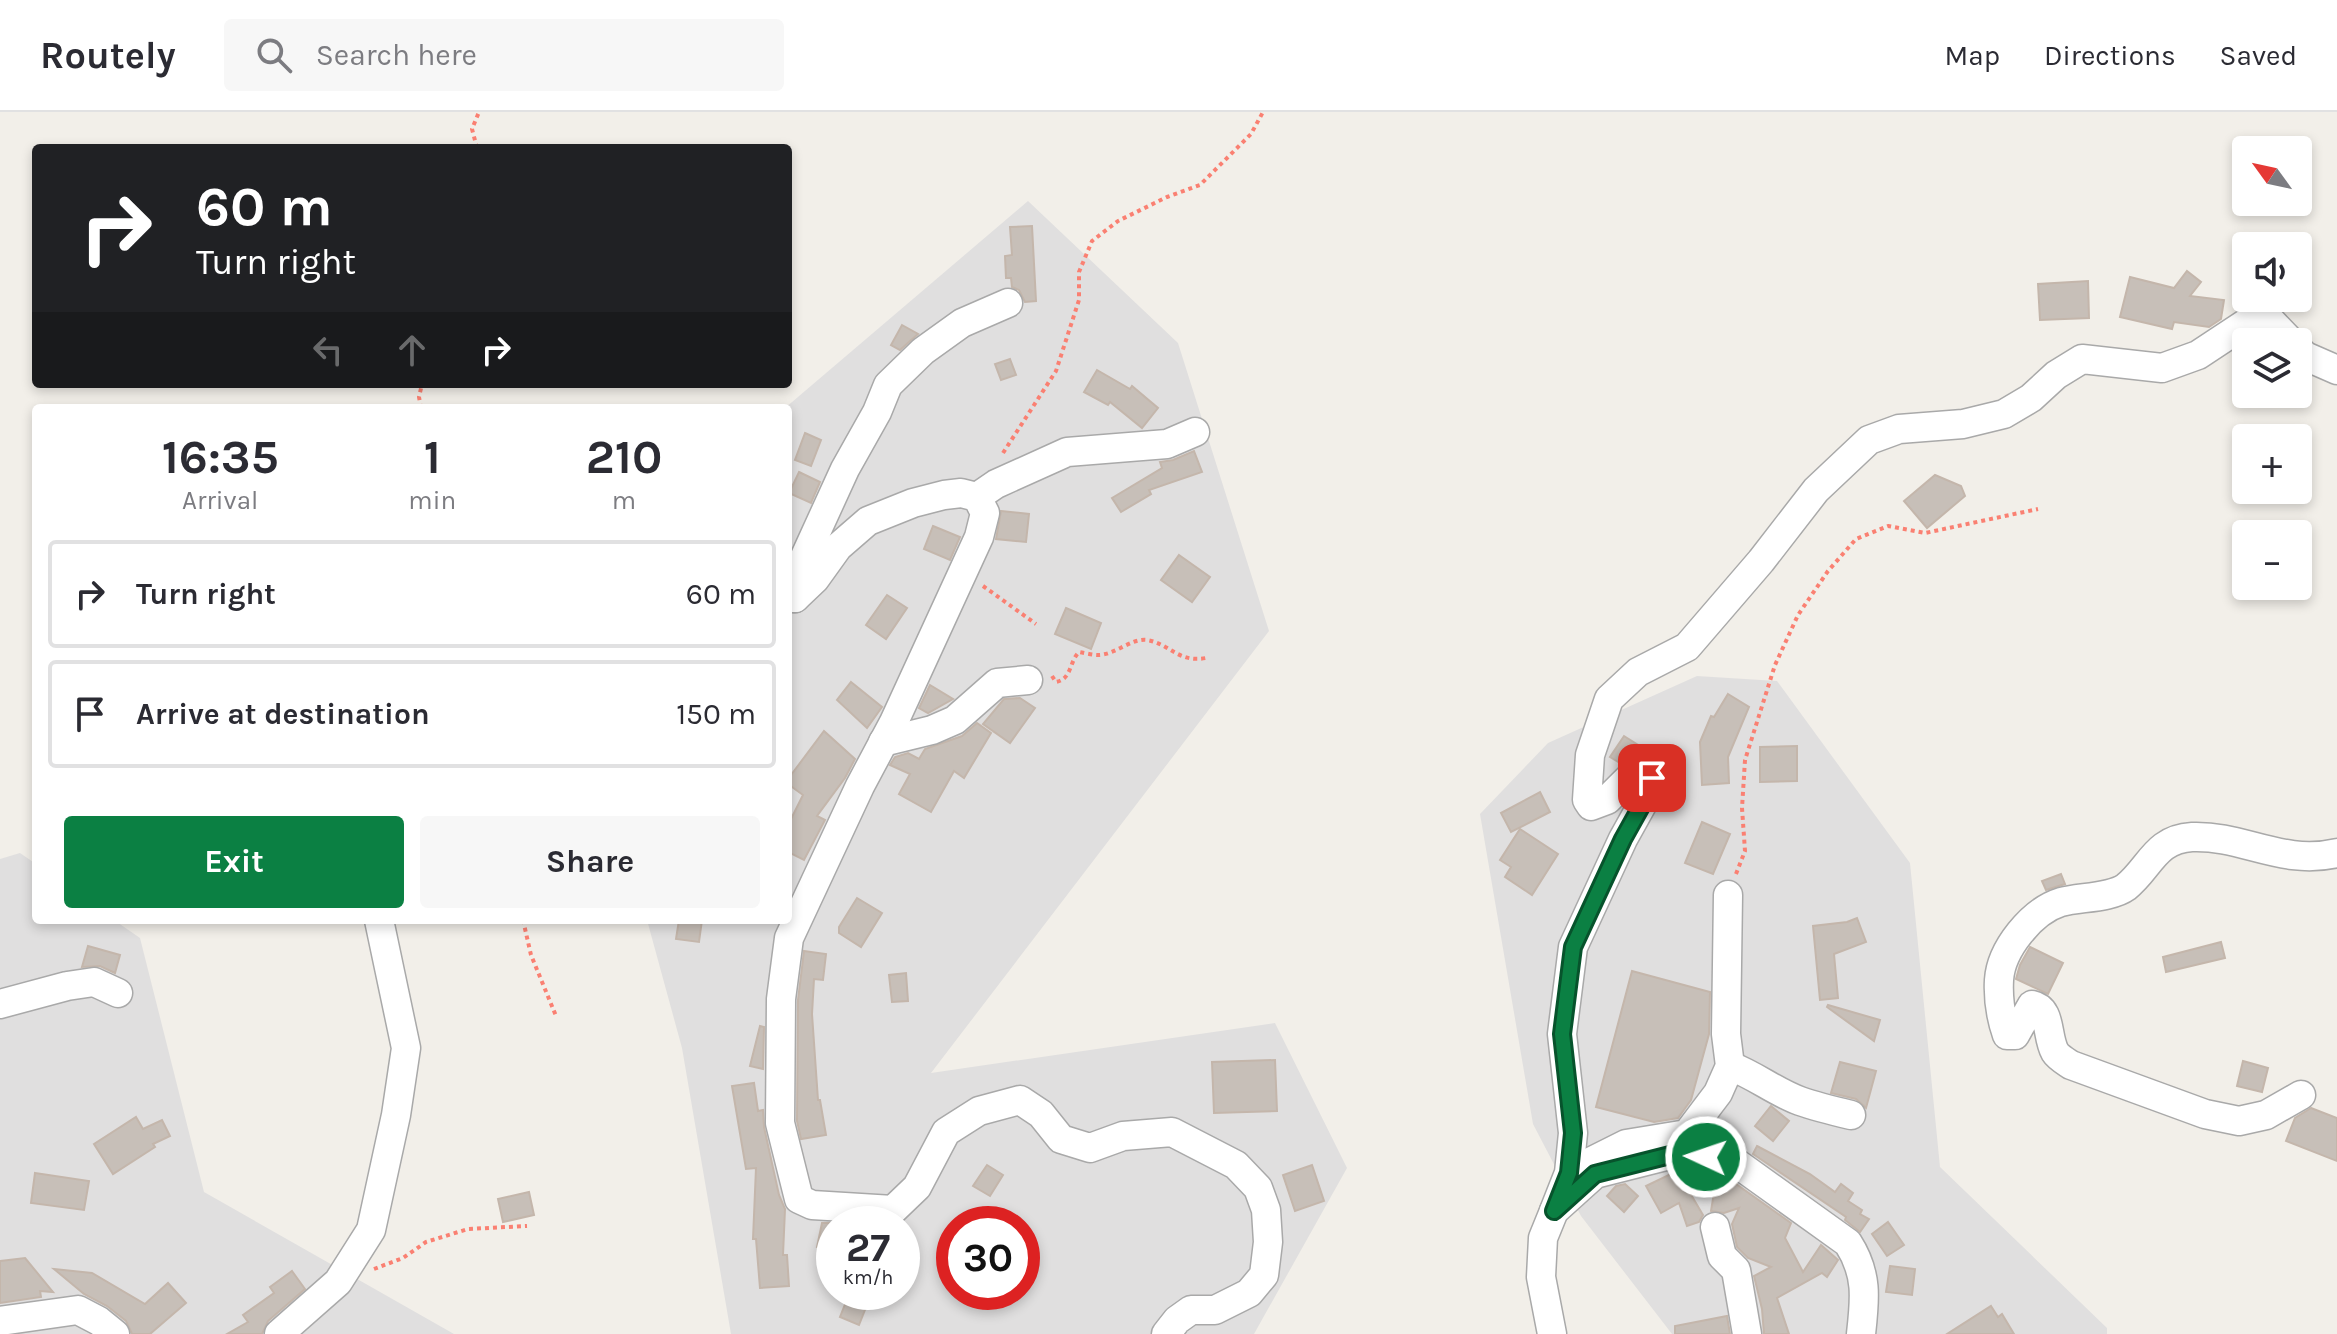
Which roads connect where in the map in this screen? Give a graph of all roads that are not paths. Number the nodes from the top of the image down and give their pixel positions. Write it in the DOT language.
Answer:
graph roads {
  1 [pos="1008,303"];
  2 [pos="2239,328"];
  3 [pos="2278,328"];
  4 [pos="2232,333"];
  5 [pos="2312,359"];
  6 [pos="2337,370"];
  7 [pos="1195,432"];
  8 [pos="977,497"];
  9 [pos="792,594"];
  10 [pos="792,597"];
  11 [pos="1028,680"];
  12 [pos="883,742"];
  13 [pos="2337,853"];
  14 [pos="1728,895"];
  15 [pos="380,924"];
  16 [pos="118,993"];
  17 [pos="0,1004"];
  18 [pos="1730,1066"];
  19 [pos="2301,1095"];
  20 [pos="1851,1115"];
  21 [pos="1569,1173"];
  22 [pos="1554,1211"];
  23 [pos="1715,1227"];
  24 [pos="0,1321"];
  25 [pos="115,1334"];
  26 [pos="279,1334"];
  27 [pos="1166,1334"];
  28 [pos="1552,1334"];
  29 [pos="1747,1334"];
  30 [pos="1861,1334"];
  1 -- 9 [label="street"];
  2 -- 3 [label="street"];
  4 -- 21 [label="street"];
  5 -- 6 [label="street"];
  7 -- 8 [label="street"];
  8 -- 10 [label="street"];
  8 -- 12 [label="street"];
  11 -- 12 [label="street"];
  12 -- 27 [label="street"];
  13 -- 19 [label="street"];
  14 -- 18 [label="street"];
  15 -- 26 [label="street"];
  16 -- 17 [label="street"];
  18 -- 20 [label="street"];
  18 -- 21 [label="street"];
  21 -- 22 [label="street"];
  22 -- 28 [label="street"];
  22 -- 30 [label="street"];
  23 -- 29 [label="street"];
  24 -- 25 [label="street"];
}
